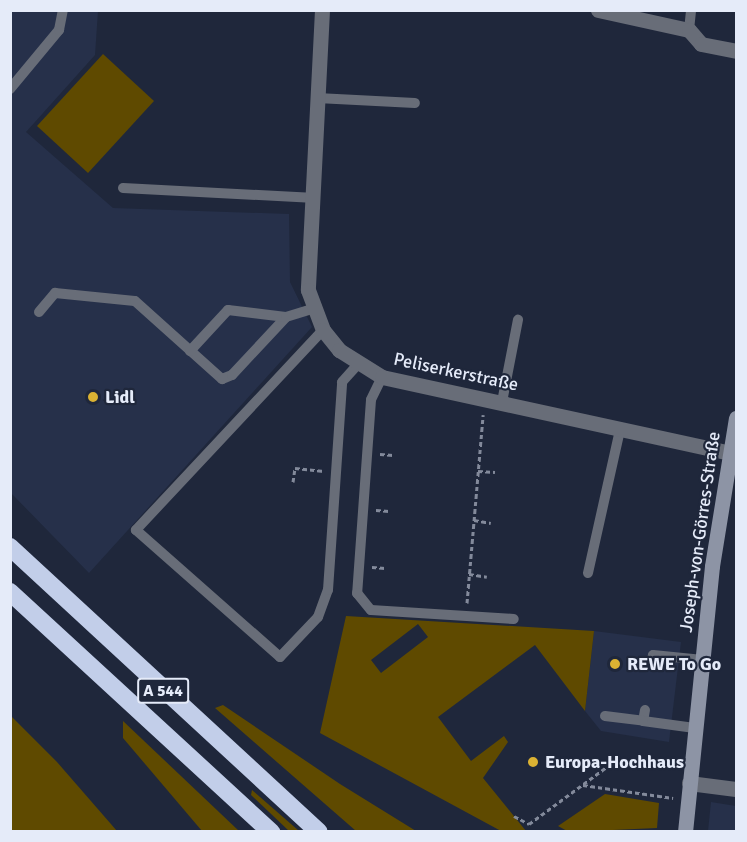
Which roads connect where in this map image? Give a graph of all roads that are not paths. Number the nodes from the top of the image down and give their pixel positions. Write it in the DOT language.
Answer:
graph roads {
  1 [pos="63,10"];
  2 [pos="322,10"];
  3 [pos="598,10"];
  4 [pos="691,10"];
  5 [pos="689,30"];
  6 [pos="736,51"];
  7 [pos="10,89"];
  8 [pos="317,98"];
  9 [pos="415,103"];
  10 [pos="123,188"];
  11 [pos="311,198"];
  12 [pos="313,309"];
  13 [pos="39,312"];
  14 [pos="286,316"];
  15 [pos="518,320"];
  16 [pos="323,330"];
  17 [pos="190,351"];
  18 [pos="358,364"];
  19 [pos="382,377"];
  20 [pos="494,400"];
  21 [pos="736,418"];
  22 [pos="620,430"];
  23 [pos="733,453"];
  24 [pos="10,547"];
  25 [pos="588,573"];
  26 [pos="10,592"];
  27 [pos="514,619"];
  28 [pos="703,660"];
  29 [pos="651,665"];
  30 [pos="605,716"];
  31 [pos="695,728"];
  32 [pos="689,783"];
  33 [pos="736,789"];
  34 [pos="271,831"];
  35 [pos="319,831"];
  36 [pos="685,831"];
  1 -- 7 [label="lane"];
  2 -- 8 [label="street, Peliserkerstraße"];
  3 -- 5 [label="street"];
  4 -- 5 [label="lane"];
  5 -- 6 [label="street"];
  8 -- 9 [label="lane"];
  8 -- 11 [label="street, Peliserkerstraße"];
  10 -- 11 [label="lane"];
  11 -- 12 [label="street, Peliserkerstraße"];
  12 -- 14 [label="lane"];
  12 -- 16 [label="street, Peliserkerstraße"];
  13 -- 17 [label="lane"];
  14 -- 17 [label="lane"];
  14 -- 17 [label="lane"];
  15 -- 20 [label="lane"];
  16 -- 18 [label="street, Peliserkerstraße"];
  16 -- 18 [label="lane"];
  18 -- 19 [label="street, Peliserkerstraße"];
  19 -- 20 [label="street, Peliserkerstraße"];
  19 -- 27 [label="lane"];
  20 -- 22 [label="street, Peliserkerstraße"];
  21 -- 23 [label="main road, Joseph-von-Görres-Straße"];
  22 -- 23 [label="street, Peliserkerstraße"];
  22 -- 25 [label="lane"];
  23 -- 28 [label="main road, Joseph-von-Görres-Straße"];
  24 -- 35 [label="highway, A 544"];
  26 -- 34 [label="highway, A 544"];
  28 -- 29 [label="lane"];
  28 -- 31 [label="main road, Joseph-von-Görres-Straße"];
  30 -- 31 [label="lane"];
  31 -- 32 [label="main road, Joseph-von-Görres-Straße"];
  32 -- 33 [label="street"];
  32 -- 36 [label="main road, Joseph-von-Görres-Straße"];
}
